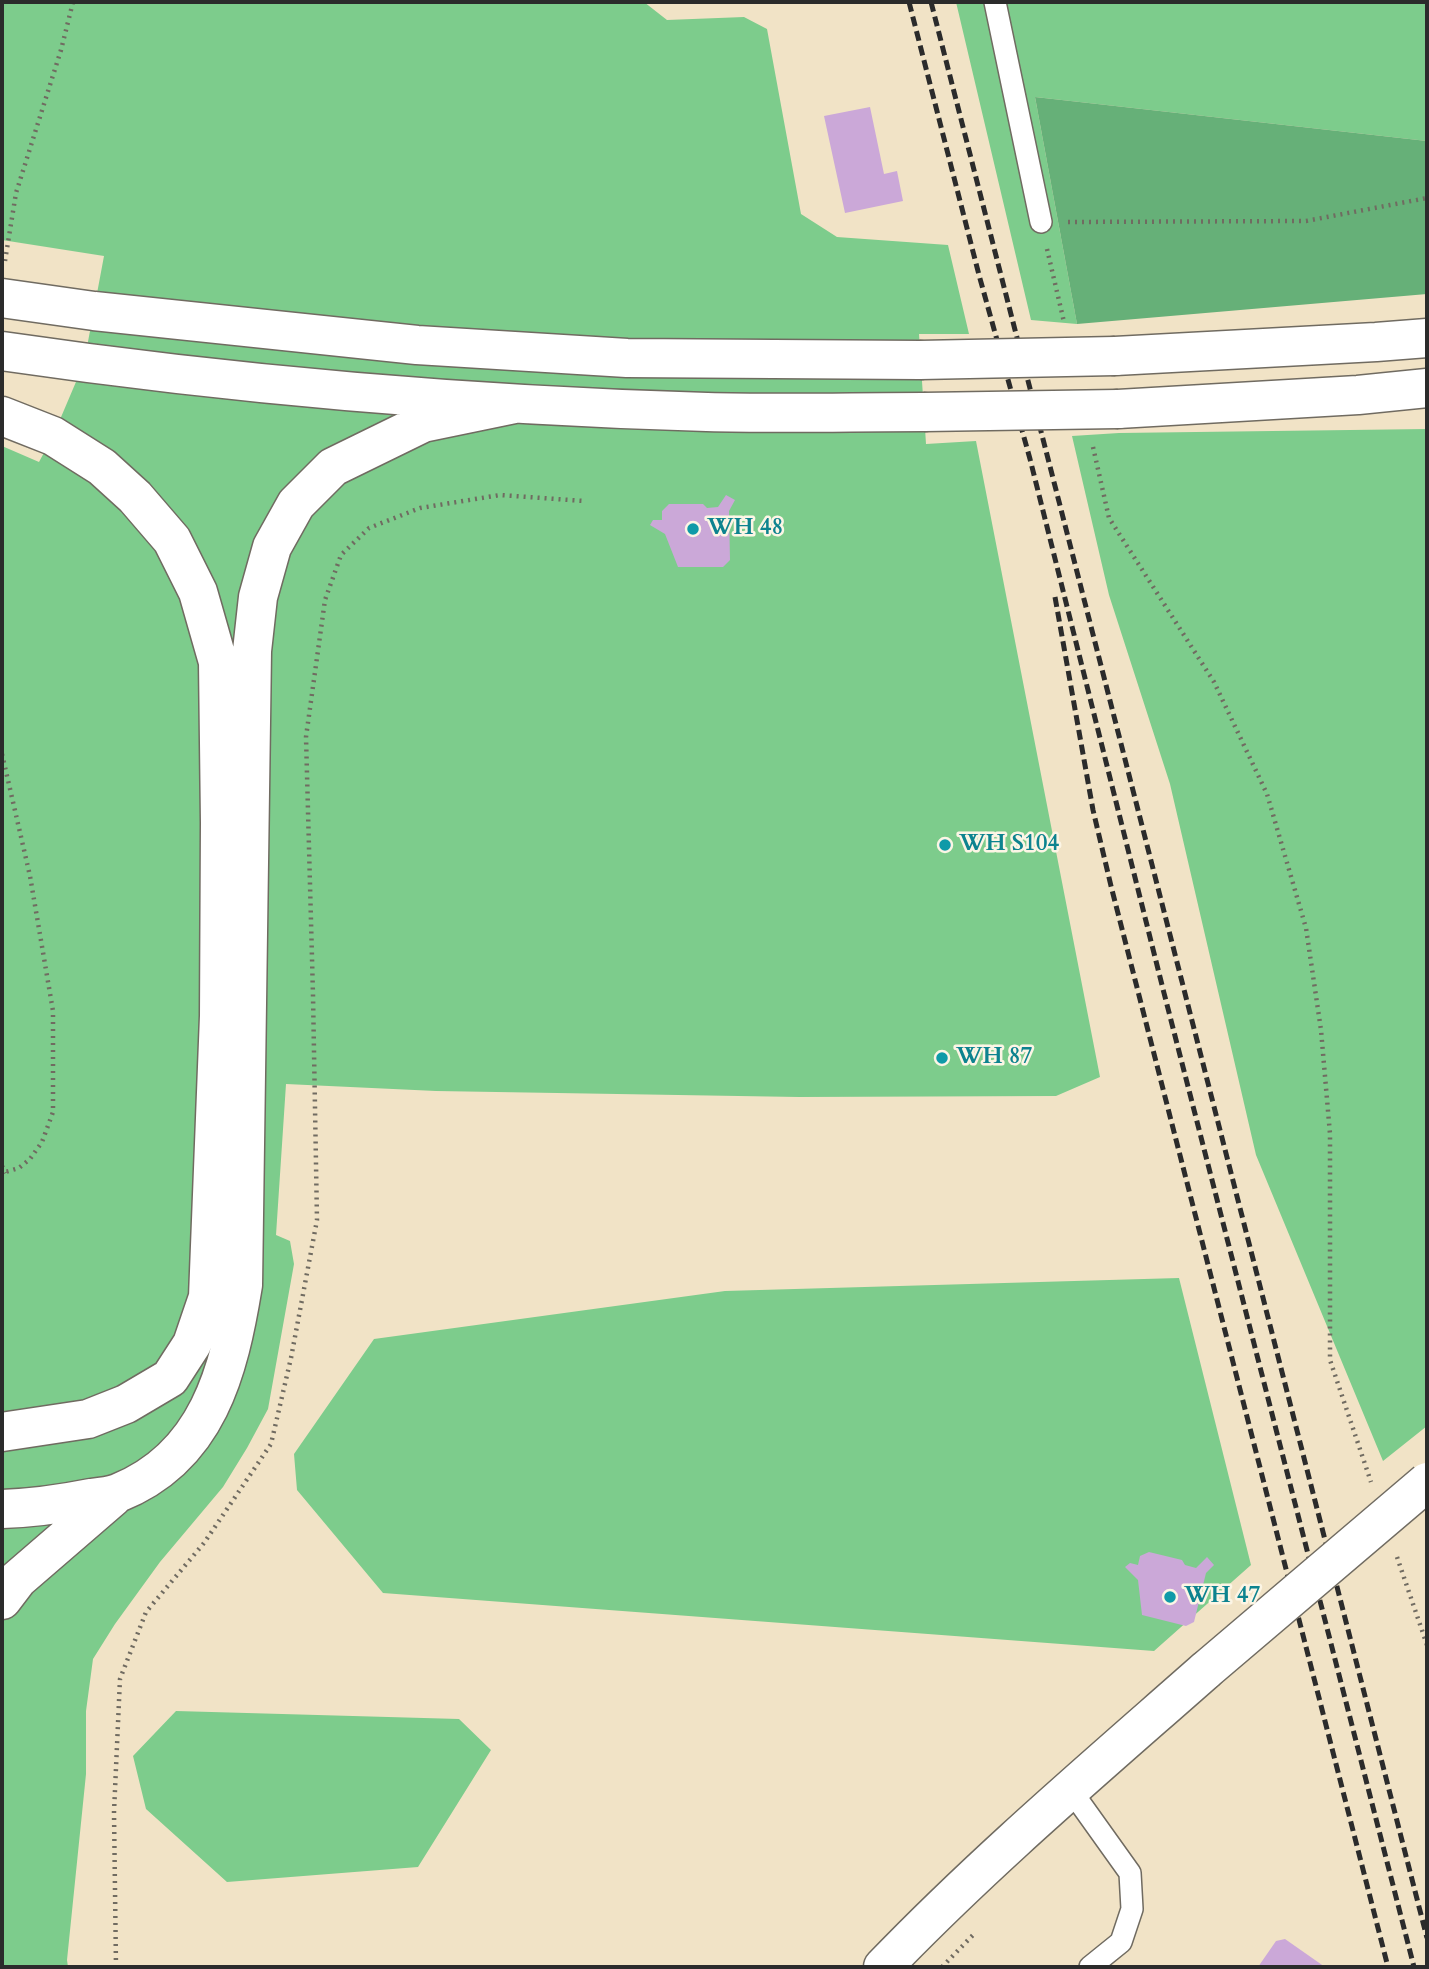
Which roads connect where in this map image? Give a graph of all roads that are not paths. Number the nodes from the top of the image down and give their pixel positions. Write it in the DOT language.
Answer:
graph roads {
  1 [pos="995,2"];
  2 [pos="1041,222"];
  3 [pos="3,283"];
  4 [pos="1427,338"];
  5 [pos="2,351"];
  6 [pos="1427,388"];
  7 [pos="515,404"];
  8 [pos="2,416"];
  9 [pos="2,1418"];
  10 [pos="39,1427"];
  11 [pos="2,1432"];
  12 [pos="1427,1482"];
  13 [pos="117,1493"];
  14 [pos="2,1509"];
  15 [pos="2,1600"];
  16 [pos="1070,1789"];
  17 [pos="883,1967"];
  18 [pos="1090,1967"];
  1 -- 2 [label="lane"];
  3 -- 4 [label="main road, bridge"];
  5 -- 7 [label="main road"];
  6 -- 7 [label="main road, bridge"];
  7 -- 13 [label="main road"];
  8 -- 10 [label="main road"];
  9 -- 10 [label="main road"];
  10 -- 11 [label="main road"];
  12 -- 16 [label="main road, bridge"];
  13 -- 14 [label="main road"];
  13 -- 15 [label="main road"];
  16 -- 17 [label="main road"];
  16 -- 18 [label="lane"];
}
